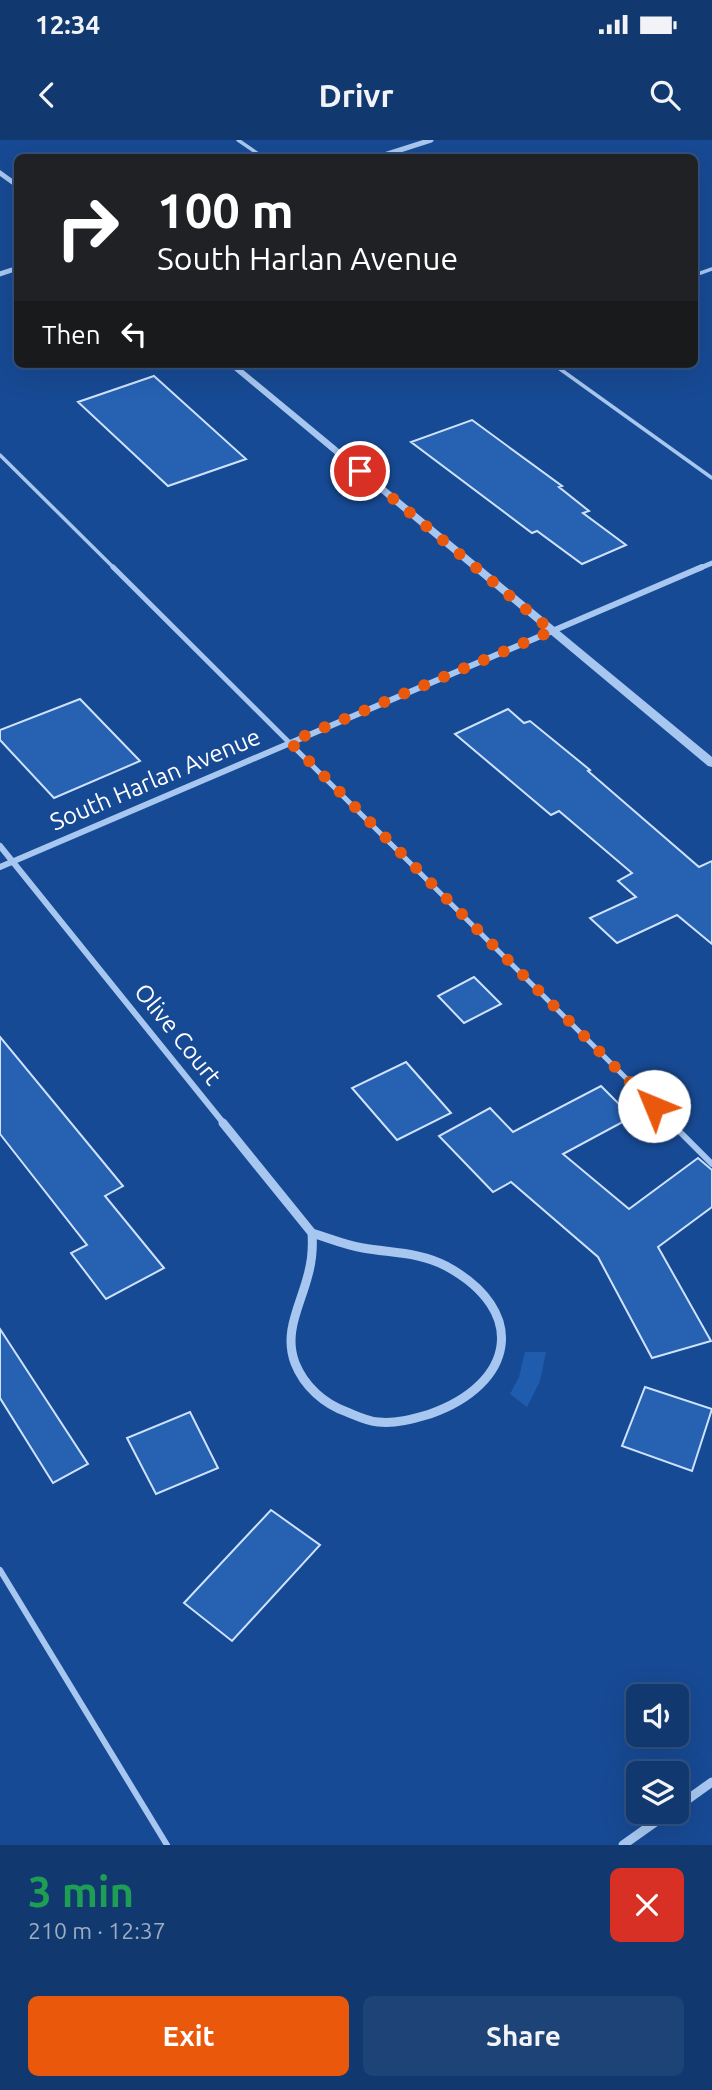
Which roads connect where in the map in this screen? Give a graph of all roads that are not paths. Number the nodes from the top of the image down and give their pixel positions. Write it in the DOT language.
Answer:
graph roads {
  1 [pos="238,140"];
  2 [pos="431,140"];
  3 [pos="258,154"];
  4 [pos="387,154"];
  5 [pos="0,172"];
  6 [pos="14,184"];
  7 [pos="236,368"];
  8 [pos="559,368"];
  9 [pos="0,454"];
  10 [pos="8,463"];
  11 [pos="0,465"];
  12 [pos="712,478"];
  13 [pos="712,563"];
  14 [pos="552,631"];
  15 [pos="290,742"];
  16 [pos="712,763"];
  17 [pos="0,846"];
  18 [pos="13,862"];
  19 [pos="0,867"];
  20 [pos="712,1164"];
  21 [pos="312,1233"];
  22 [pos="0,1570"];
  23 [pos="712,1782"];
  24 [pos="689,1798"];
  25 [pos="653,1824"];
  26 [pos="167,1845"];
  27 [pos="623,1845"];
  1 -- 3 [label="lane"];
  2 -- 4 [label="street"];
  5 -- 6 [label="street"];
  7 -- 14 [label="street"];
  8 -- 12 [label="lane"];
  9 -- 10 [label="lane"];
  10 -- 11 [label="lane"];
  10 -- 15 [label="lane"];
  13 -- 14 [label="street, South Harlan Avenue"];
  14 -- 15 [label="street, South Harlan Avenue"];
  14 -- 16 [label="street"];
  15 -- 18 [label="street, South Harlan Avenue"];
  15 -- 20 [label="lane"];
  17 -- 18 [label="street, Olive Court"];
  18 -- 19 [label="street, South Harlan Avenue"];
  18 -- 21 [label="street, Olive Court"];
  21 -- 21 [label="street"];
  22 -- 26 [label="lane"];
  23 -- 24 [label="street"];
  25 -- 27 [label="street"];
}
